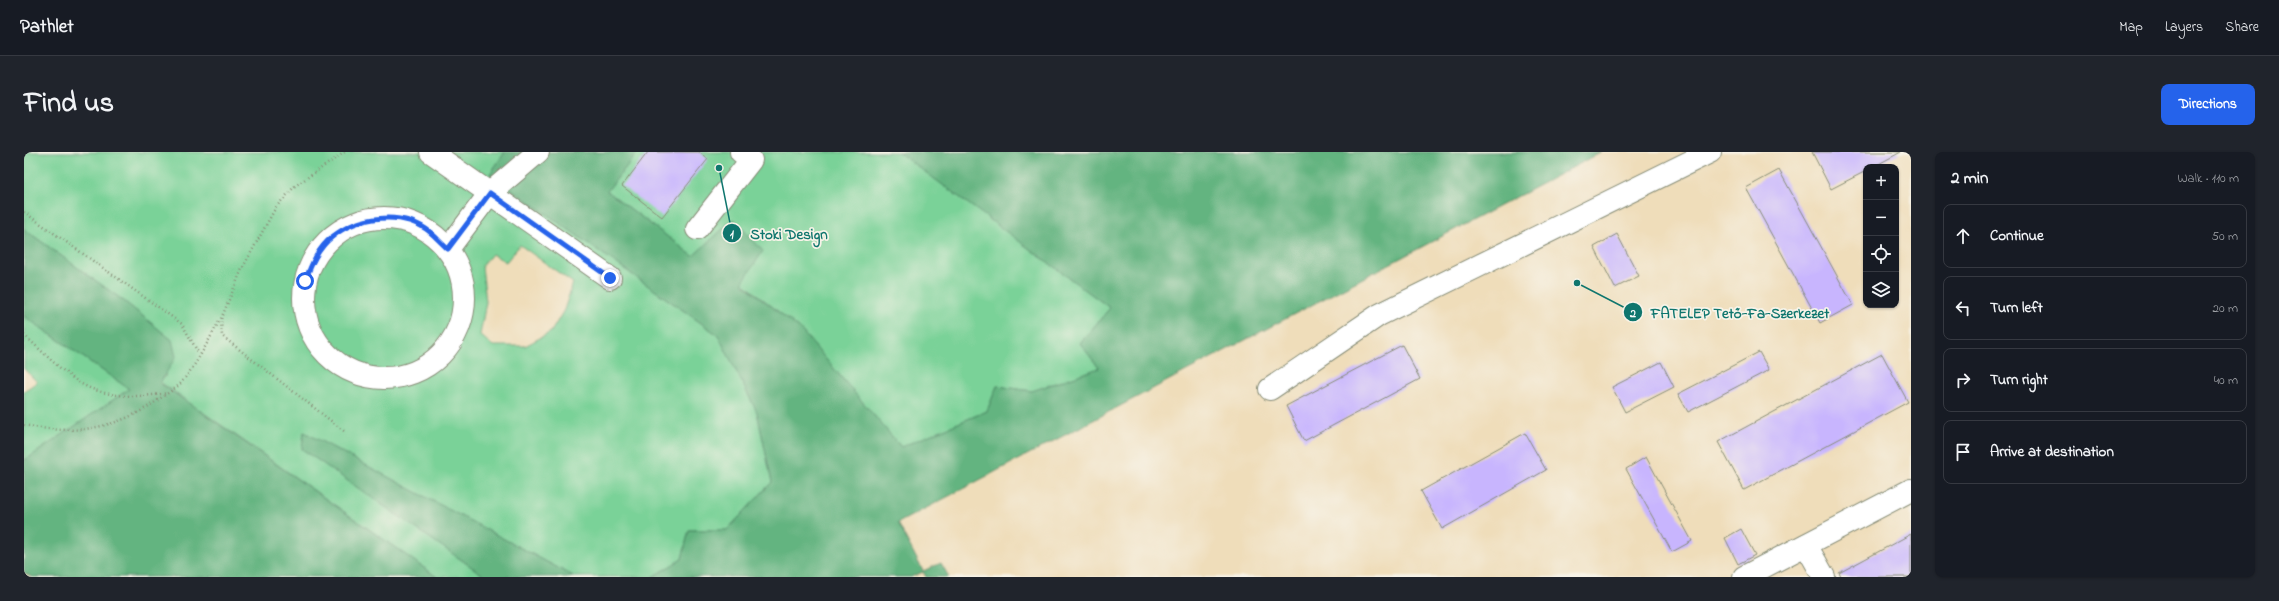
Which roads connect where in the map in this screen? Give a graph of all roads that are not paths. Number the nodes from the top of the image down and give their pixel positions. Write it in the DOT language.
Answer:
graph roads {
  1 [pos="431,152"];
  2 [pos="538,152"];
  3 [pos="741,152"];
  4 [pos="1710,152"];
  5 [pos="490,193"];
  6 [pos="697,229"];
  7 [pos="448,249"];
  8 [pos="610,278"];
  9 [pos="1270,389"];
  10 [pos="1911,490"];
  11 [pos="1806,545"];
  12 [pos="1744,577"];
  13 [pos="1824,577"];
  1 -- 5 [label="lane"];
  2 -- 5 [label="lane"];
  3 -- 6 [label="lane"];
  4 -- 9 [label="lane"];
  5 -- 7 [label="lane"];
  5 -- 8 [label="lane"];
  7 -- 7 [label="lane"];
  10 -- 11 [label="lane"];
  11 -- 12 [label="lane"];
  11 -- 13 [label="lane"];
}
